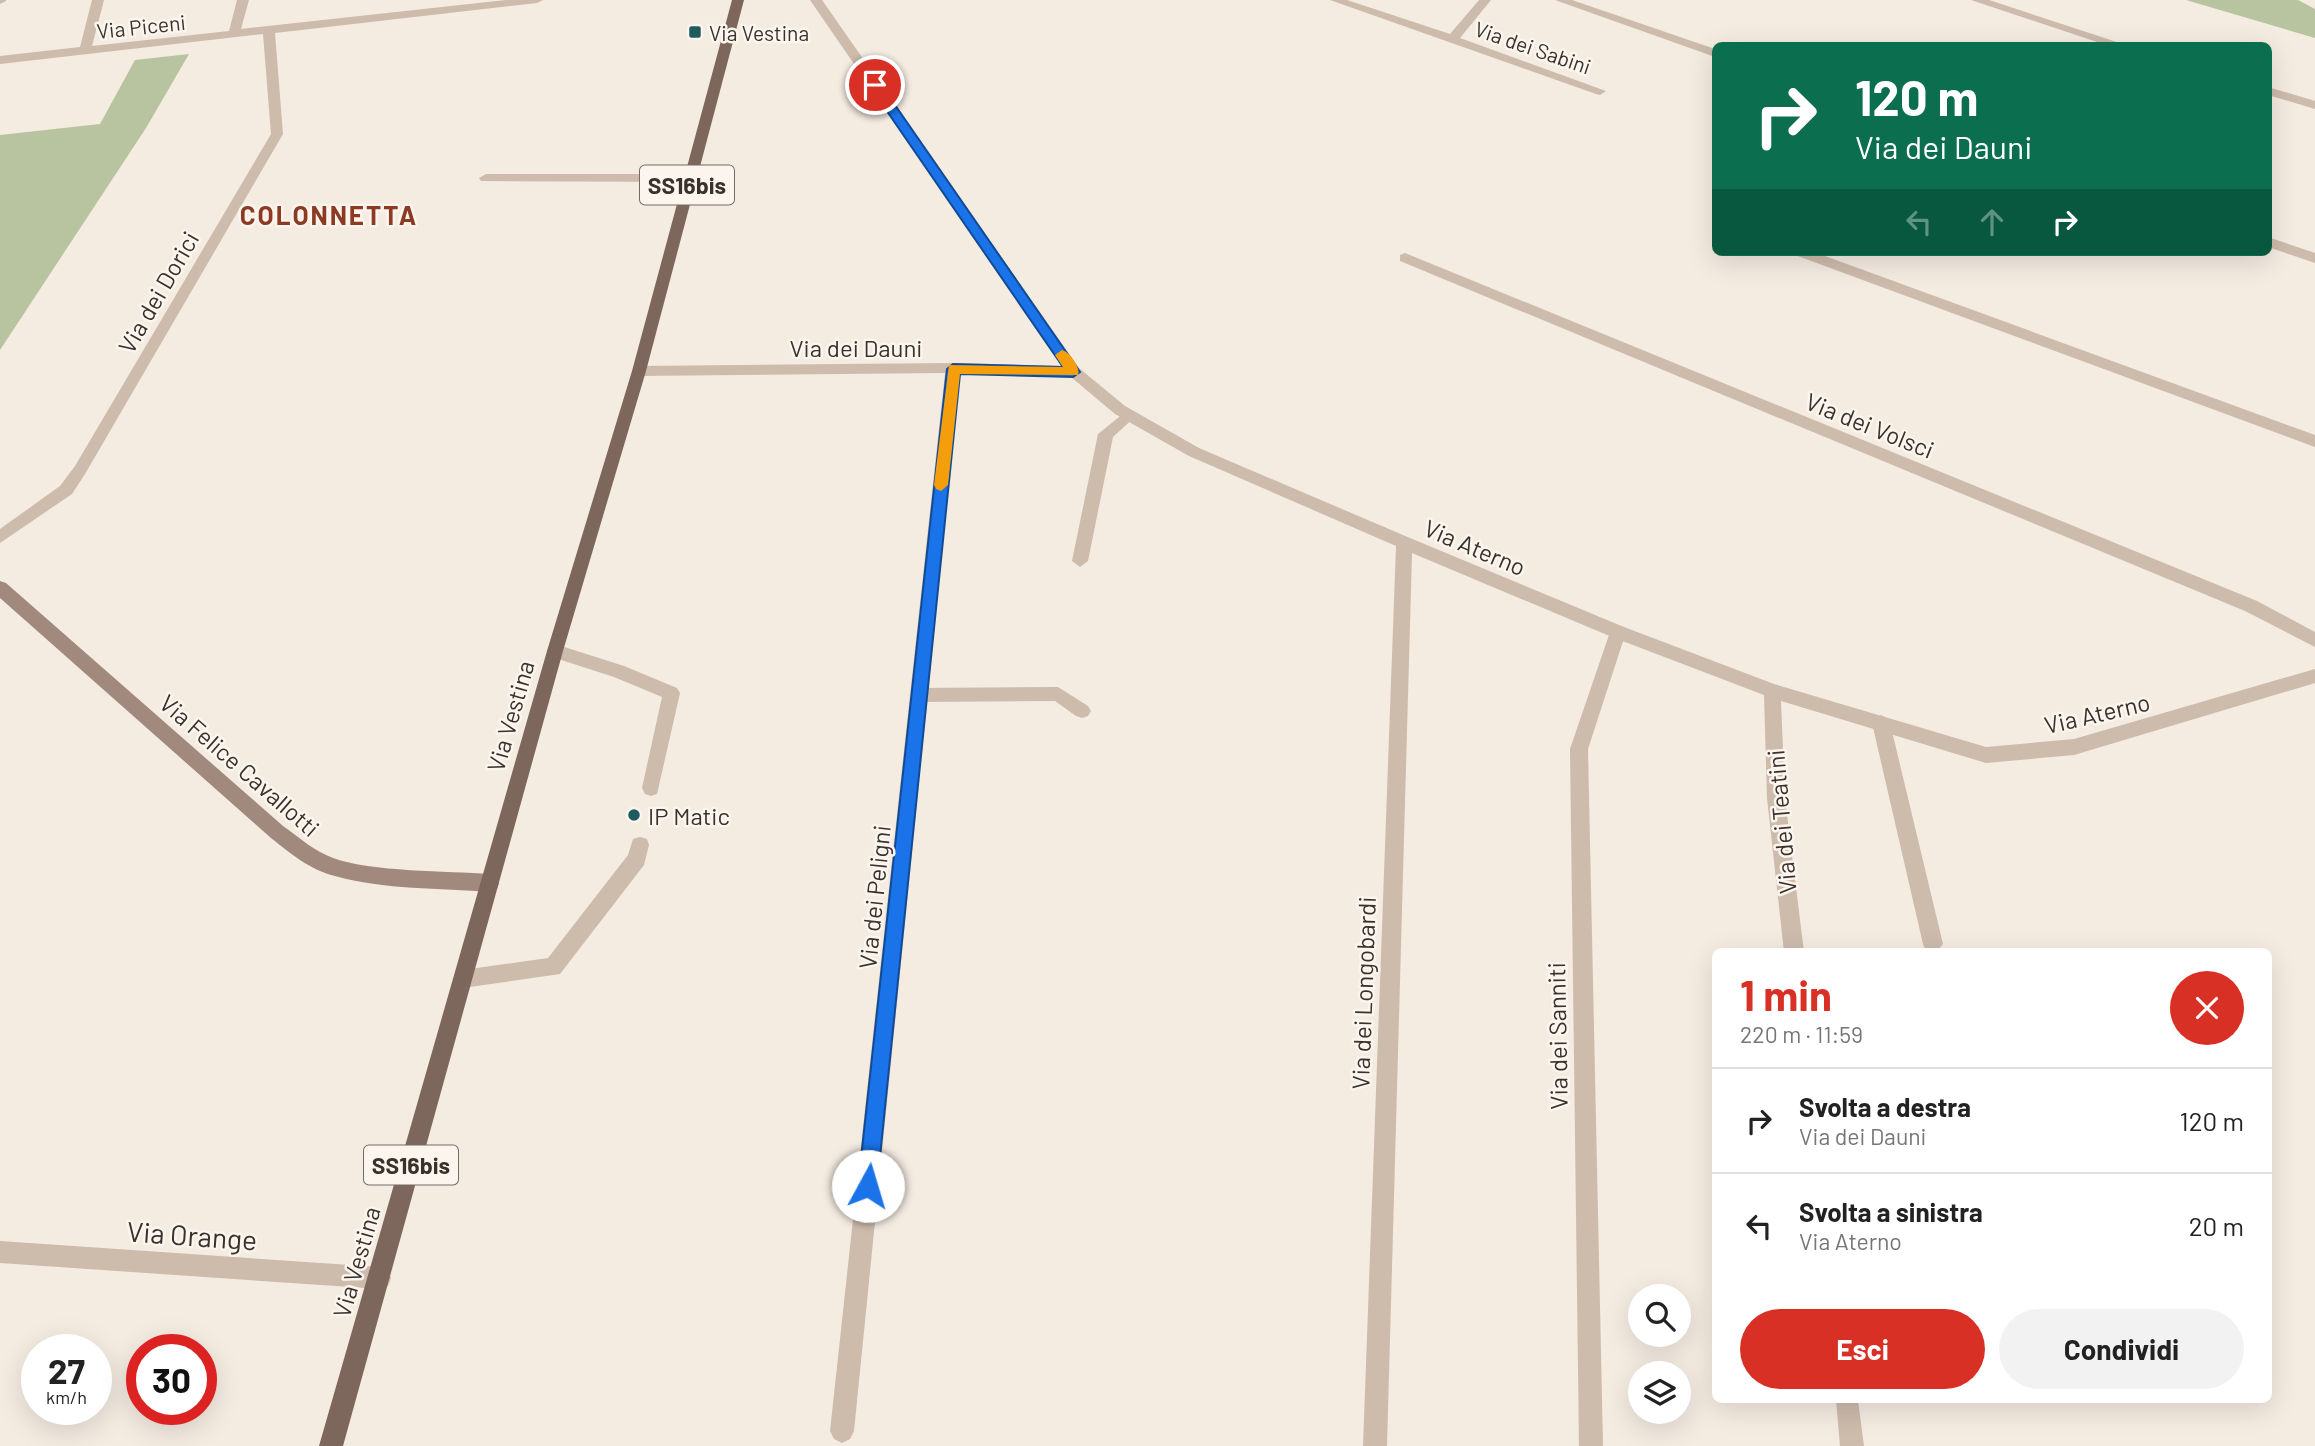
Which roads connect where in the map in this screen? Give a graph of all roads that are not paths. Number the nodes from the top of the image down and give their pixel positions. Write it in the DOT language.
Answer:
graph roads {
  1 [pos="98,0"];
  2 [pos="243,0"];
  3 [pos="537,0"];
  4 [pos="738,0"];
  5 [pos="817,0"];
  6 [pos="1336,0"];
  7 [pos="1485,0"];
  8 [pos="1561,0"];
  9 [pos="1977,0"];
  10 [pos="1586,4"];
  11 [pos="269,31"];
  12 [pos="234,35"];
  13 [pos="1452,39"];
  14 [pos="2110,42"];
  15 [pos="85,51"];
  16 [pos="1712,52"];
  17 [pos="0,60"];
  18 [pos="1600,91"];
  19 [pos="2272,92"];
  20 [pos="2315,105"];
  21 [pos="486,178"];
  22 [pos="689,178"];
  23 [pos="2272,243"];
  24 [pos="1811,256"];
  25 [pos="1405,258"];
  26 [pos="2315,258"];
  27 [pos="953,369"];
  28 [pos="639,371"];
  29 [pos="1073,372"];
  30 [pos="1129,415"];
  31 [pos="2315,441"];
  32 [pos="0,537"];
  33 [pos="1404,542"];
  34 [pos="1080,561"];
  35 [pos="0,588"];
  36 [pos="1618,632"];
  37 [pos="2315,640"];
  38 [pos="555,651"];
  39 [pos="2315,676"];
  40 [pos="1772,691"];
  41 [pos="919,695"];
  42 [pos="1082,710"];
  43 [pos="1881,723"];
  44 [pos="651,788"];
  45 [pos="640,845"];
  46 [pos="490,883"];
  47 [pos="1933,944"];
  48 [pos="1794,948"];
  49 [pos="463,979"];
  50 [pos="0,1252"];
  51 [pos="380,1278"];
  52 [pos="1847,1403"];
  53 [pos="842,1431"];
  54 [pos="331,1446"];
  55 [pos="1375,1446"];
  56 [pos="1591,1446"];
  57 [pos="1852,1446"];
  1 -- 15 [label="street"];
  2 -- 12 [label="street"];
  3 -- 11 [label="street, Via Piceni"];
  4 -- 22 [label="main road, Via Vestina / SS16bis"];
  5 -- 29 [label="street, Via Aterno"];
  6 -- 13 [label="street, Via dei Sabini"];
  7 -- 13 [label="street, Via dei Sabini"];
  8 -- 10 [label="street"];
  9 -- 14 [label="street"];
  10 -- 16 [label="street"];
  11 -- 12 [label="street, Via Piceni"];
  11 -- 32 [label="street, Via dei Dorici"];
  12 -- 15 [label="street, Via Piceni"];
  13 -- 18 [label="street, Via dei Sabini"];
  15 -- 17 [label="street, Via Piceni"];
  19 -- 20 [label="street"];
  21 -- 22 [label="street"];
  22 -- 28 [label="main road, Via Vestina / SS16bis"];
  23 -- 26 [label="street"];
  24 -- 31 [label="street"];
  25 -- 37 [label="street, Via dei Volsci"];
  27 -- 28 [label="street, Via dei Dauni"];
  27 -- 29 [label="street, Via dei Dauni"];
  27 -- 41 [label="street, Via dei Peligni"];
  28 -- 38 [label="main road, Via Vestina / SS16bis"];
  29 -- 30 [label="street, Via Aterno"];
  30 -- 33 [label="street, Via Aterno"];
  30 -- 34 [label="street"];
  33 -- 36 [label="street, Via Aterno"];
  33 -- 55 [label="street, Via dei Longobardi"];
  35 -- 46 [label="main road, Via Felice Cavallotti"];
  36 -- 40 [label="street, Via Aterno"];
  36 -- 56 [label="street, Via dei Sanniti"];
  38 -- 44 [label="street"];
  38 -- 46 [label="main road, Via Vestina / SS16bis"];
  39 -- 43 [label="street, Via Aterno"];
  40 -- 43 [label="street, Via Aterno"];
  40 -- 48 [label="street, Via dei Teatini"];
  41 -- 42 [label="street"];
  41 -- 53 [label="street, Via dei Peligni"];
  43 -- 47 [label="street"];
  45 -- 49 [label="street"];
  46 -- 49 [label="main road, Via Vestina / SS16bis"];
  49 -- 51 [label="main road, Via Vestina / SS16bis"];
  50 -- 51 [label="street, Via Orange"];
  51 -- 54 [label="main road, Via Vestina / SS16bis"];
  52 -- 57 [label="street"];
}
